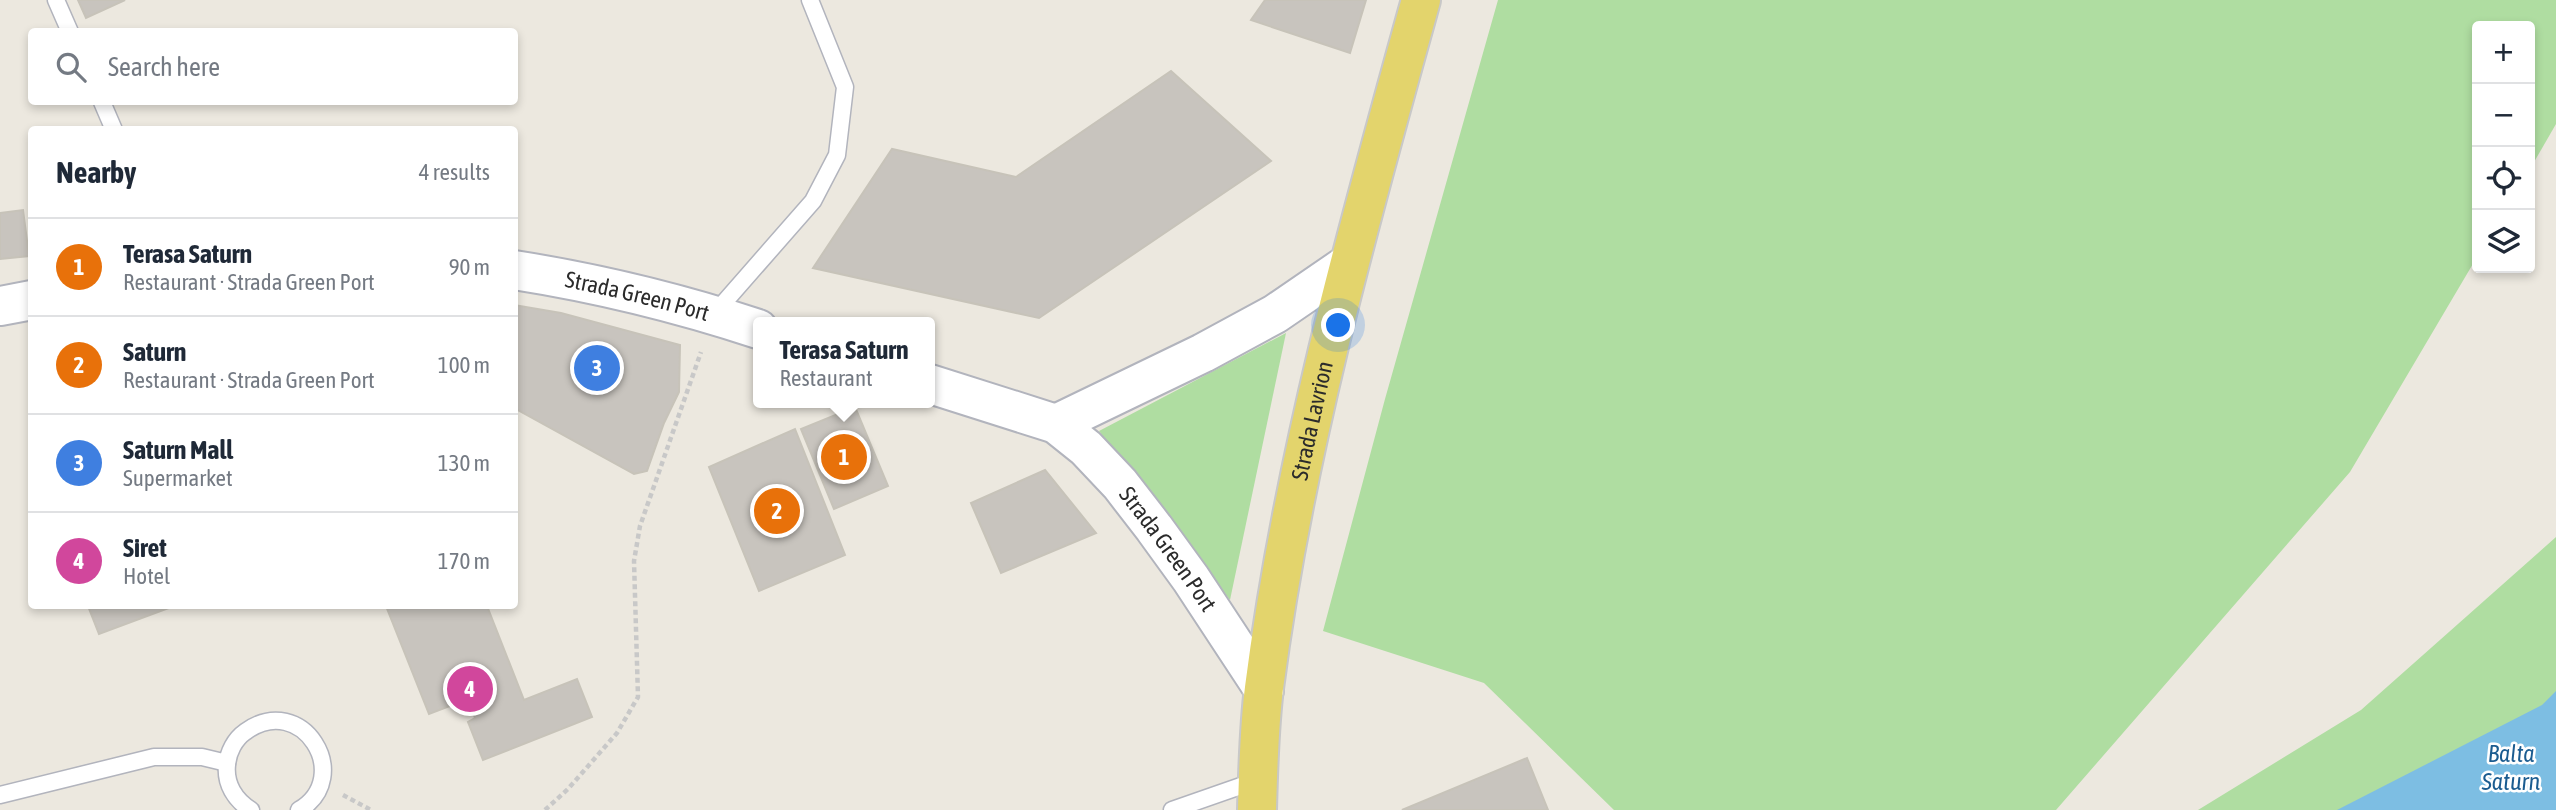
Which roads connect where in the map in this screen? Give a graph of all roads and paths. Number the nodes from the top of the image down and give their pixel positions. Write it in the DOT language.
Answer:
graph roads {
  1 [pos="56,0"];
  2 [pos="810,0"];
  3 [pos="1421,0"];
  4 [pos="68,28"];
  5 [pos="103,105"];
  6 [pos="112,126"];
  7 [pos="1348,264"];
  8 [pos="518,271"];
  9 [pos="28,301"];
  10 [pos="0,306"];
  11 [pos="714,314"];
  12 [pos="753,327"];
  13 [pos="935,386"];
  14 [pos="1056,424"];
  15 [pos="1264,690"];
  16 [pos="227,763"];
  17 [pos="1257,795"];
  18 [pos="0,796"];
  19 [pos="251,810"];
  20 [pos="299,810"];
  21 [pos="545,810"];
  22 [pos="1172,810"];
  1 -- 4 [label="lane"];
  2 -- 11 [label="lane"];
  3 -- 7 [label="main road, Strada Lavrion"];
  5 -- 6 [label="lane"];
  7 -- 14 [label="street"];
  7 -- 15 [label="main road, Strada Lavrion"];
  8 -- 11 [label="street, Strada Green Port"];
  9 -- 10 [label="street"];
  11 -- 12 [label="street, Strada Green Port"];
  11 -- 21 [label="path"];
  13 -- 14 [label="street, Strada Green Port"];
  14 -- 15 [label="street, Strada Green Port"];
  15 -- 17 [label="main road, Strada Lavrion"];
  16 -- 18 [label="lane"];
  16 -- 19 [label="lane"];
  16 -- 20 [label="lane"];
  17 -- 22 [label="lane"];
}
